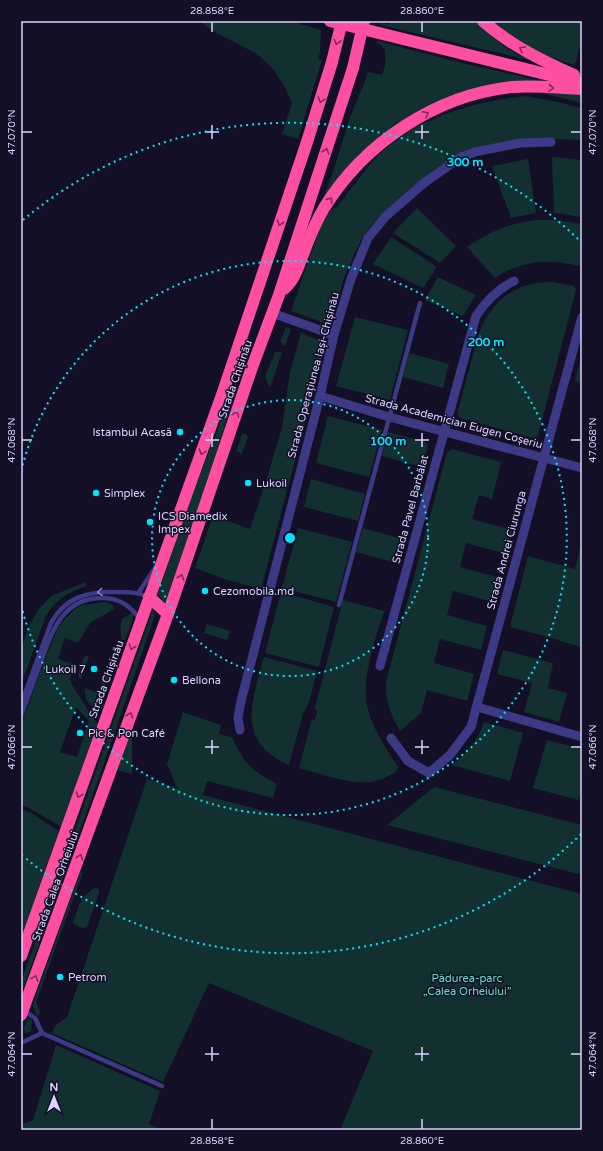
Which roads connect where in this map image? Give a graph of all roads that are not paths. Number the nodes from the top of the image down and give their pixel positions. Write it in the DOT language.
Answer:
graph roads {
  1 [pos="330,21"];
  2 [pos="342,21"];
  3 [pos="364,21"];
  4 [pos="483,21"];
  5 [pos="582,78"];
  6 [pos="582,83"];
  7 [pos="582,88"];
  8 [pos="551,142"];
  9 [pos="514,281"];
  10 [pos="279,295"];
  11 [pos="420,303"];
  12 [pos="272,313"];
  13 [pos="582,317"];
  14 [pos="334,335"];
  15 [pos="320,396"];
  16 [pos="389,417"];
  17 [pos="444,431"];
  18 [pos="543,457"];
  19 [pos="582,468"];
  20 [pos="144,594"];
  21 [pos="339,605"];
  22 [pos="168,614"];
  23 [pos="141,621"];
  24 [pos="380,666"];
  25 [pos="21,704"];
  26 [pos="477,707"];
  27 [pos="21,716"];
  28 [pos="240,730"];
  29 [pos="582,737"];
  30 [pos="391,738"];
  31 [pos="92,759"];
  32 [pos="112,765"];
  33 [pos="21,956"];
  34 [pos="22,1012"];
  35 [pos="42,1032"];
  36 [pos="21,1043"];
  37 [pos="162,1086"];
  1 -- 6 [label="highway"];
  2 -- 20 [label="highway, Strada Chișinău, one-way, bridge"];
  10 -- 3 [label="highway, Strada Chișinău, one-way, bridge"];
  5 -- 4 [label="highway, one-way"];
  10 -- 7 [label="highway, one-way"];
  8 -- 14 [label="street, Strada Operațiunea Iași-Chișinău"];
  9 -- 17 [label="street, Strada Pavel Barbălat"];
  10 -- 12 [label="highway, Strada Chișinău"];
  11 -- 16 [label="lane"];
  12 -- 14 [label="street"];
  22 -- 12 [label="highway, Strada Chișinău, one-way"];
  13 -- 18 [label="street, Strada Andrei Ciurunga"];
  14 -- 15 [label="street, Strada Operațiunea Iași-Chișinău"];
  15 -- 16 [label="street, Strada Academician Eugen Coșeriu"];
  15 -- 28 [label="street, Strada Operațiunea Iași-Chișinău"];
  16 -- 17 [label="street, Strada Academician Eugen Coșeriu"];
  16 -- 21 [label="lane"];
  17 -- 18 [label="street, Strada Academician Eugen Coșeriu"];
  17 -- 24 [label="street, Strada Pavel Barbălat"];
  18 -- 19 [label="street, Strada Academician Eugen Coșeriu"];
  18 -- 26 [label="street, Strada Andrei Ciurunga"];
  20 -- 22 [label="highway"];
  20 -- 23 [label="highway, Strada Chișinău"];
  20 -- 25 [label="lane, one-way"];
  32 -- 22 [label="highway, Strada Chișinău, one-way"];
  23 -- 27 [label="lane"];
  23 -- 31 [label="highway, Strada Chișinău, one-way"];
  26 -- 29 [label="street"];
  26 -- 30 [label="street, Strada Andrei Ciurunga"];
  31 -- 33 [label="highway, Strada Calea Orheiului, one-way"];
  34 -- 32 [label="highway, Strada Calea Orheiului, one-way"];
  34 -- 35 [label="lane"];
  35 -- 36 [label="lane"];
  35 -- 37 [label="lane"];
}
